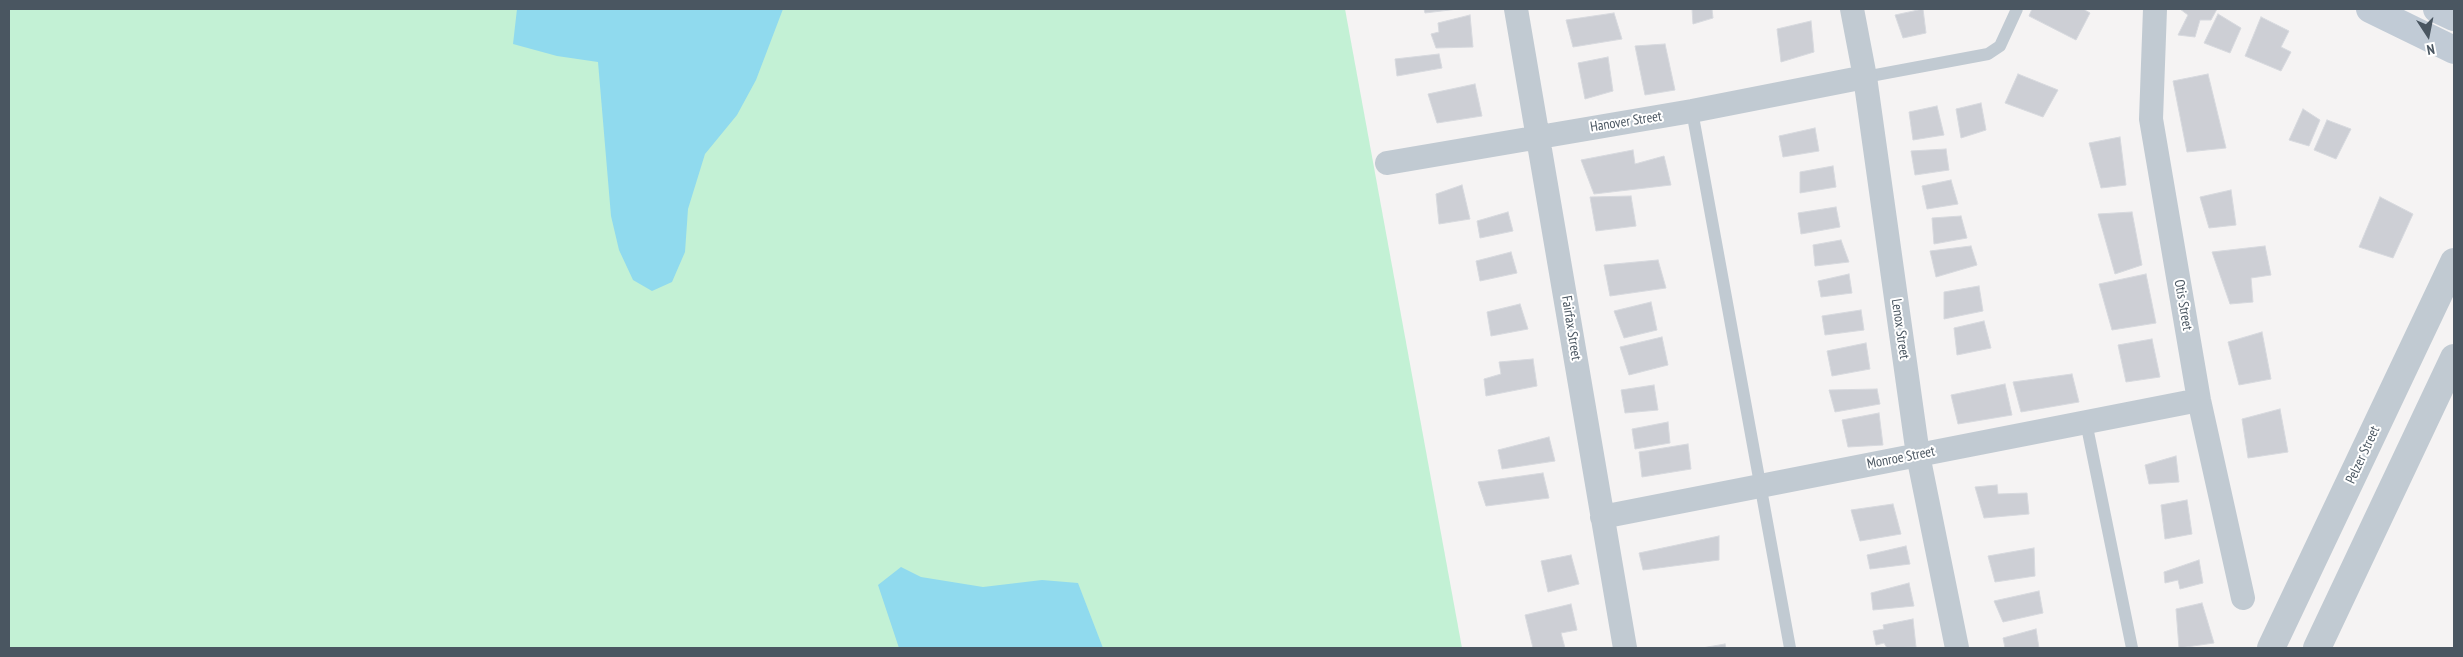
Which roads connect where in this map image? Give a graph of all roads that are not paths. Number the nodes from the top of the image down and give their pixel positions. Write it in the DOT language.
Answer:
graph roads {
  1 [pos="1516,9"];
  2 [pos="1852,9"];
  3 [pos="2017,9"];
  4 [pos="2154,9"];
  5 [pos="2370,9"];
  6 [pos="2437,9"];
  7 [pos="2454,17"];
  8 [pos="2454,50"];
  9 [pos="1865,77"];
  10 [pos="1692,111"];
  11 [pos="1539,136"];
  12 [pos="1387,163"];
  13 [pos="2454,262"];
  14 [pos="2454,358"];
  15 [pos="2199,400"];
  16 [pos="2086,422"];
  17 [pos="1918,455"];
  18 [pos="1760,486"];
  19 [pos="1602,517"];
  20 [pos="2244,598"];
  21 [pos="1625,648"];
  22 [pos="1790,648"];
  23 [pos="1957,648"];
  24 [pos="2132,648"];
  25 [pos="2271,648"];
  26 [pos="2317,648"];
  1 -- 11 [label="street, Fairfax Street"];
  2 -- 9 [label="street, Lenox Street"];
  3 -- 9 [label="lane"];
  4 -- 15 [label="street, Otis Street"];
  5 -- 8 [label="main road"];
  6 -- 7 [label="main road"];
  9 -- 10 [label="street, Hanover Street"];
  9 -- 17 [label="street, Lenox Street"];
  10 -- 11 [label="street, Hanover Street"];
  10 -- 18 [label="lane"];
  11 -- 12 [label="street, Hanover Street"];
  11 -- 19 [label="street, Fairfax Street"];
  13 -- 25 [label="street, Pelzer Street"];
  14 -- 26 [label="street"];
  15 -- 16 [label="street, Monroe Street"];
  15 -- 20 [label="street, Otis Street"];
  16 -- 17 [label="street, Monroe Street"];
  16 -- 24 [label="lane"];
  17 -- 18 [label="street, Monroe Street"];
  17 -- 23 [label="street, Lenox Street"];
  18 -- 19 [label="street, Monroe Street"];
  18 -- 22 [label="lane"];
  19 -- 21 [label="street, Fairfax Street"];
}
